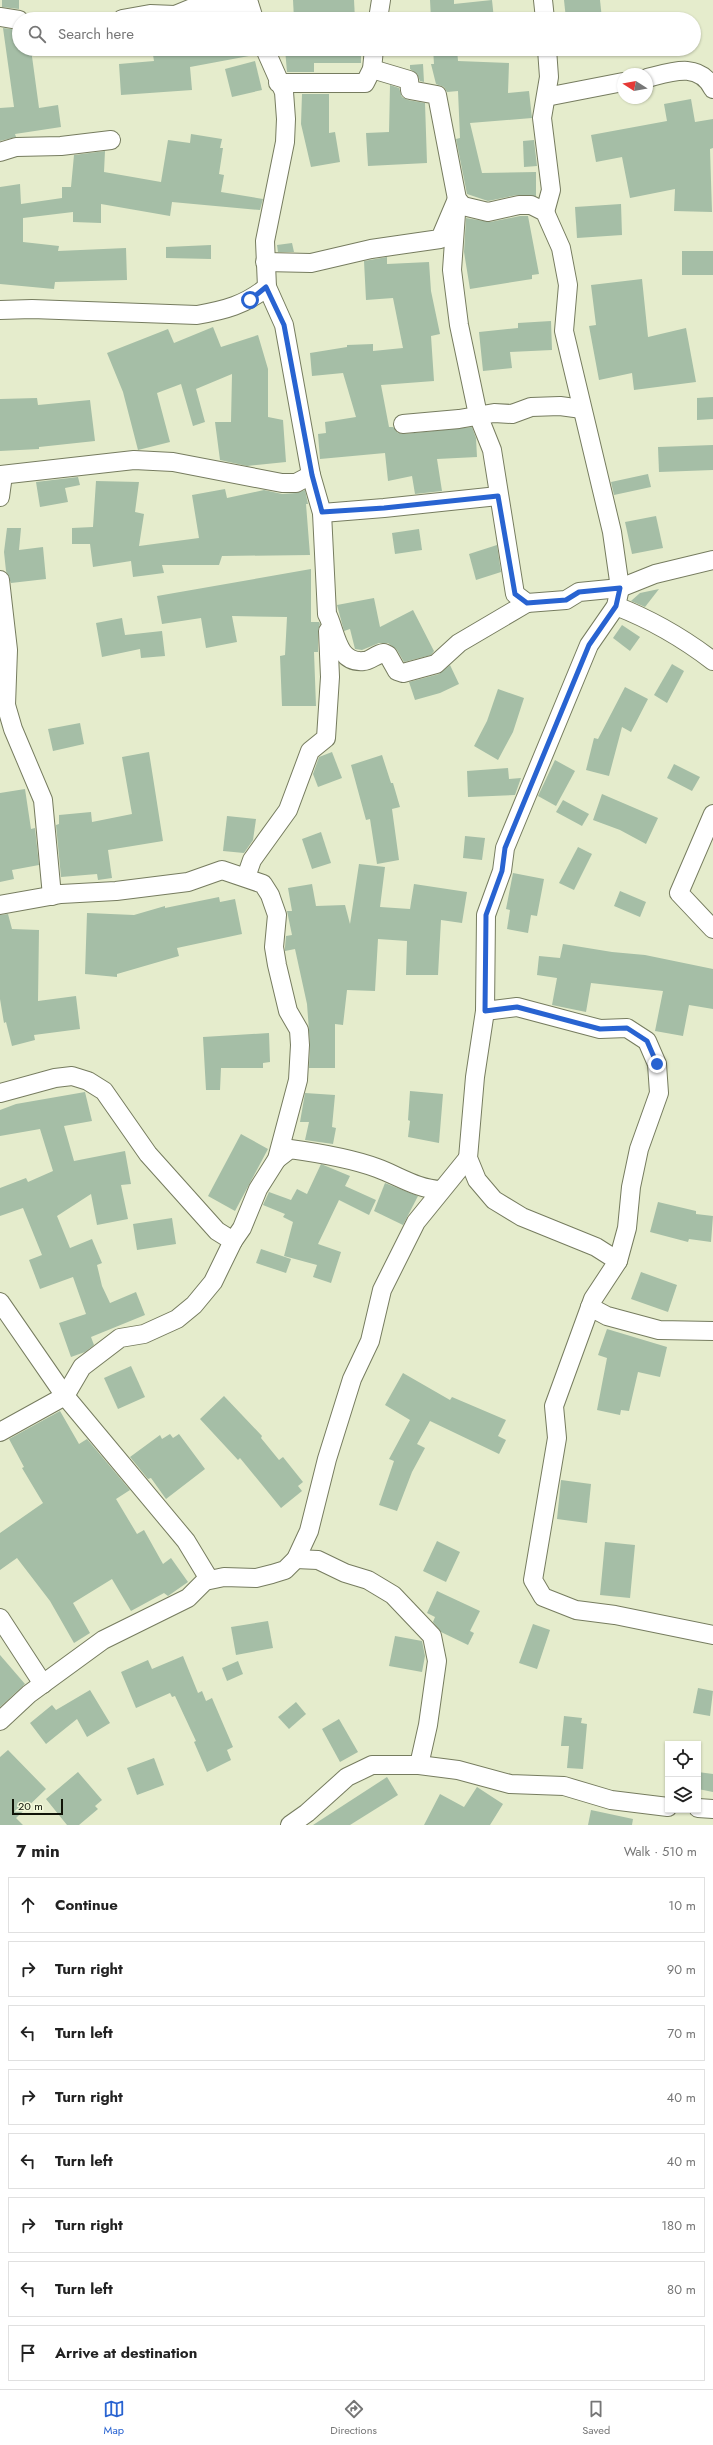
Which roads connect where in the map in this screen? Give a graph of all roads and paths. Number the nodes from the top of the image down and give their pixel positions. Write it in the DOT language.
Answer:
graph roads {
  1 [pos="381,0"];
  2 [pos="544,0"];
  3 [pos="250,8"];
  4 [pos="182,12"];
  5 [pos="379,12"];
  6 [pos="545,12"];
  7 [pos="0,17"];
  8 [pos="12,19"];
  9 [pos="268,56"];
  10 [pos="373,56"];
  11 [pos="548,56"];
  12 [pos="372,69"];
  13 [pos="653,77"];
  14 [pos="278,83"];
  15 [pos="617,83"];
  16 [pos="713,89"];
  17 [pos="546,97"];
  18 [pos="111,140"];
  19 [pos="0,152"];
  20 [pos="457,198"];
  21 [pos="545,212"];
  22 [pos="265,262"];
  23 [pos="266,287"];
  24 [pos="0,310"];
  25 [pos="582,409"];
  26 [pos="478,415"];
  27 [pos="403,424"];
  28 [pos="1,475"];
  29 [pos="312,475"];
  30 [pos="498,496"];
  31 [pos="0,498"];
  32 [pos="322,512"];
  33 [pos="712,563"];
  34 [pos="0,580"];
  35 [pos="620,588"];
  36 [pos="527,603"];
  37 [pos="616,606"];
  38 [pos="327,614"];
  39 [pos="713,661"];
  40 [pos="3,703"];
  41 [pos="713,814"];
  42 [pos="246,877"];
  43 [pos="52,896"];
  44 [pos="0,906"];
  45 [pos="713,929"];
  46 [pos="485,1011"];
  47 [pos="0,1093"];
  48 [pos="468,1158"];
  49 [pos="277,1159"];
  50 [pos="441,1190"];
  51 [pos="233,1241"];
  52 [pos="618,1261"];
  53 [pos="0,1302"];
  54 [pos="590,1308"];
  55 [pos="713,1331"];
  56 [pos="65,1396"];
  57 [pos="0,1432"];
  58 [pos="296,1559"];
  59 [pos="209,1579"];
  60 [pos="0,1618"];
  61 [pos="713,1635"];
  62 [pos="43,1684"];
  63 [pos="0,1722"];
  64 [pos="419,1765"];
  65 [pos="665,1807"];
  66 [pos="701,1808"];
  67 [pos="713,1809"];
  68 [pos="290,1825"];
  1 -- 5 [label="street"];
  2 -- 6 [label="street"];
  3 -- 4 [label="street"];
  7 -- 8 [label="street"];
  9 -- 14 [label="street"];
  10 -- 12 [label="street"];
  11 -- 17 [label="street"];
  12 -- 14 [label="street"];
  12 -- 20 [label="street"];
  13 -- 16 [label="street"];
  14 -- 22 [label="street"];
  15 -- 17 [label="street"];
  17 -- 21 [label="street"];
  18 -- 19 [label="street"];
  20 -- 21 [label="street"];
  20 -- 22 [label="street"];
  20 -- 26 [label="street"];
  21 -- 25 [label="street"];
  22 -- 23 [label="street"];
  23 -- 24 [label="street"];
  23 -- 29 [label="street"];
  25 -- 26 [label="street"];
  25 -- 35 [label="street"];
  26 -- 27 [label="street"];
  26 -- 30 [label="street"];
  28 -- 29 [label="street"];
  28 -- 31 [label="street"];
  29 -- 32 [label="street"];
  30 -- 32 [label="street"];
  30 -- 36 [label="street"];
  32 -- 38 [label="street"];
  33 -- 35 [label="street"];
  34 -- 40 [label="street"];
  35 -- 36 [label="street"];
  35 -- 37 [label="street"];
  36 -- 38 [label="street"];
  37 -- 39 [label="street"];
  37 -- 46 [label="street"];
  38 -- 42 [label="street"];
  40 -- 43 [label="street"];
  41 -- 45 [label="street"];
  42 -- 43 [label="street"];
  42 -- 49 [label="street"];
  43 -- 44 [label="street"];
  46 -- 48 [label="street"];
  46 -- 52 [label="street"];
  47 -- 51 [label="street"];
  48 -- 50 [label="street"];
  48 -- 52 [label="street"];
  49 -- 50 [label="street"];
  49 -- 51 [label="street"];
  50 -- 58 [label="street"];
  51 -- 56 [label="street"];
  52 -- 54 [label="street"];
  53 -- 56 [label="street"];
  54 -- 55 [label="street"];
  54 -- 61 [label="street"];
  56 -- 57 [label="street"];
  56 -- 59 [label="street"];
  58 -- 59 [label="street"];
  58 -- 64 [label="street"];
  59 -- 62 [label="street"];
  60 -- 62 [label="street"];
  62 -- 63 [label="street"];
  64 -- 65 [label="street"];
  64 -- 68 [label="street"];
  66 -- 67 [label="street"];
}
